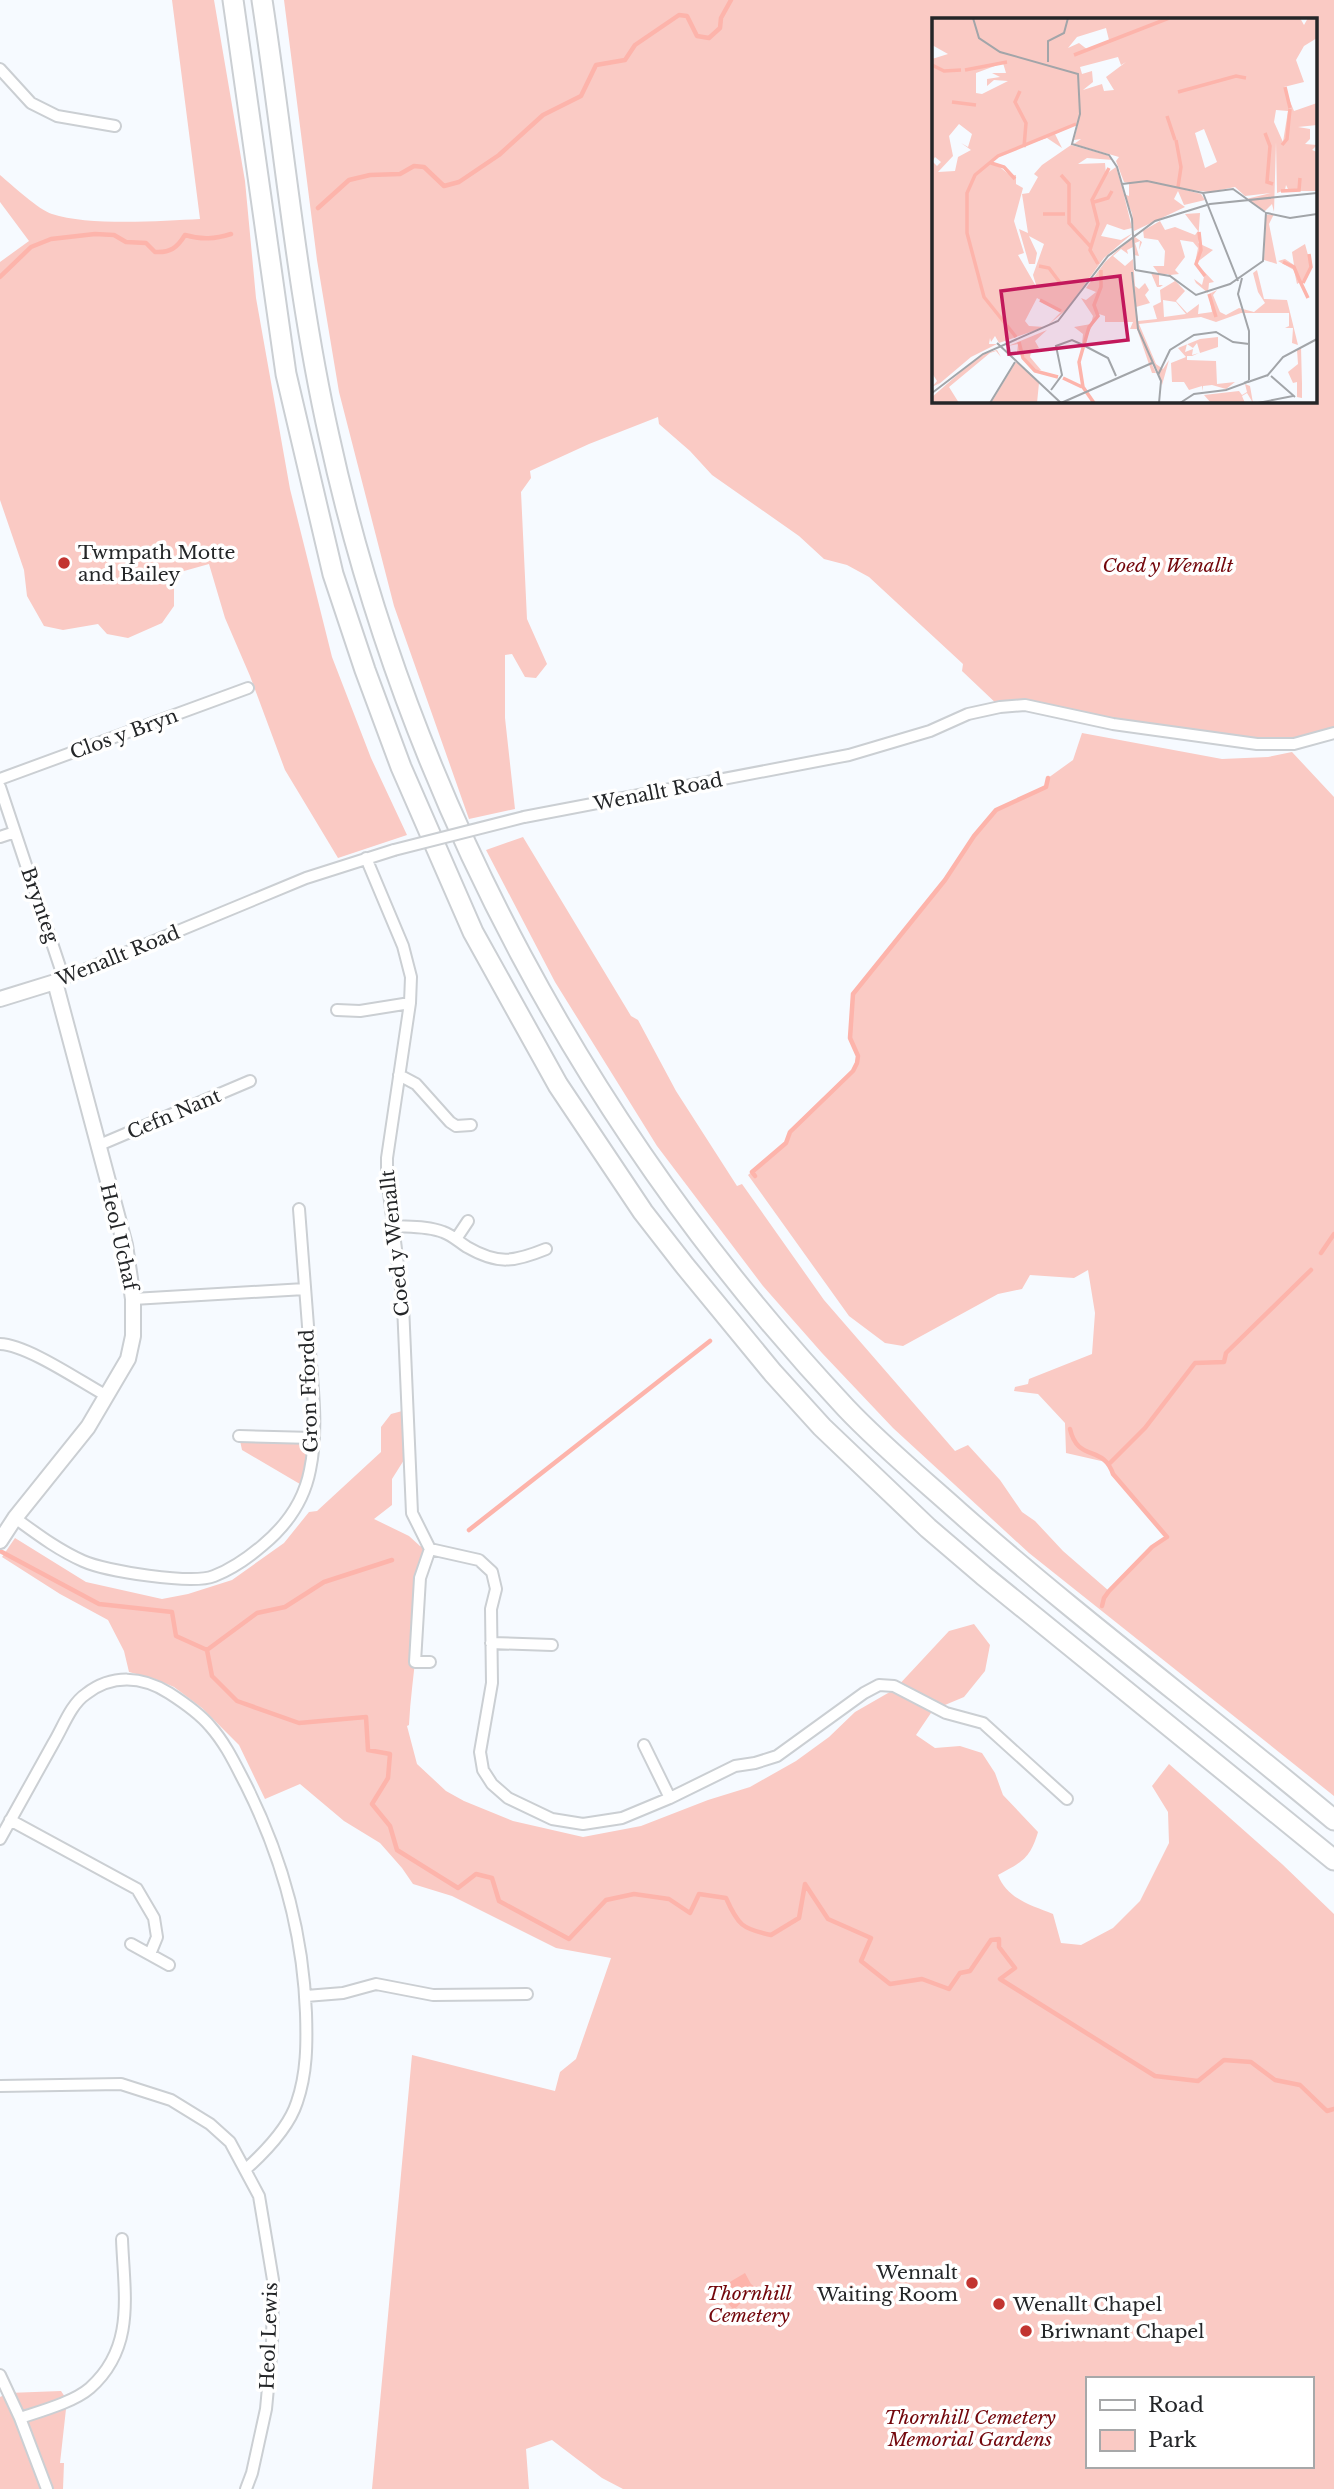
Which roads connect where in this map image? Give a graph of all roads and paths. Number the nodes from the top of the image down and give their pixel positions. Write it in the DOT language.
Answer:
graph roads {
  1 [pos="233,0"];
  2 [pos="262,0"];
  3 [pos="0,69"];
  4 [pos="115,126"];
  5 [pos="248,688"];
  6 [pos="1334,733"];
  7 [pos="0,779"];
  8 [pos="0,787"];
  9 [pos="15,832"];
  10 [pos="0,837"];
  11 [pos="366,858"];
  12 [pos="60,980"];
  13 [pos="0,999"];
  14 [pos="410,1003"];
  15 [pos="337,1010"];
  16 [pos="399,1075"];
  17 [pos="250,1081"];
  18 [pos="471,1125"];
  19 [pos="97,1146"];
  20 [pos="299,1209"];
  21 [pos="468,1221"];
  22 [pos="394,1226"];
  23 [pos="456,1239"];
  24 [pos="546,1250"];
  25 [pos="305,1289"];
  26 [pos="133,1299"];
  27 [pos="0,1344"];
  28 [pos="107,1396"];
  29 [pos="239,1436"];
  30 [pos="313,1438"];
  31 [pos="15,1518"];
  32 [pos="0,1541"];
  33 [pos="430,1549"];
  34 [pos="491,1643"];
  35 [pos="552,1645"];
  36 [pos="430,1662"];
  37 [pos="644,1745"];
  38 [pos="670,1798"];
  39 [pos="1068,1799"];
  40 [pos="10,1820"];
  41 [pos="1334,1820"];
  42 [pos="0,1839"];
  43 [pos="1334,1860"];
  44 [pos="131,1944"];
  45 [pos="150,1954"];
  46 [pos="169,1965"];
  47 [pos="527,1994"];
  48 [pos="306,1996"];
  49 [pos="0,2086"];
  50 [pos="246,2169"];
  51 [pos="122,2239"];
  52 [pos="0,2375"];
  53 [pos="20,2418"];
  54 [pos="47,2489"];
  55 [pos="246,2489"];
  1 -- 43 [label="highway"];
  2 -- 41 [label="highway"];
  3 -- 4 [label="street"];
  5 -- 7 [label="street, Clos y Bryn"];
  6 -- 11 [label="street, Wenallt Road, bridge"];
  8 -- 9 [label="street, Brynteg"];
  9 -- 10 [label="street"];
  9 -- 12 [label="street, Brynteg"];
  11 -- 12 [label="street, Wenallt Road"];
  11 -- 14 [label="street, Coed y Wenallt"];
  12 -- 13 [label="street, Wenallt Road"];
  12 -- 19 [label="street, Heol Uchaf"];
  14 -- 15 [label="street"];
  14 -- 16 [label="street, Coed y Wenallt"];
  16 -- 18 [label="street"];
  16 -- 22 [label="street, Coed y Wenallt"];
  17 -- 19 [label="street, Cefn Nant"];
  19 -- 26 [label="street, Heol Uchaf"];
  20 -- 25 [label="street, Gron Ffordd"];
  21 -- 23 [label="street"];
  22 -- 23 [label="street"];
  22 -- 33 [label="street, Coed y Wenallt"];
  23 -- 24 [label="street"];
  25 -- 26 [label="street"];
  25 -- 30 [label="street, Gron Ffordd"];
  26 -- 28 [label="street, Heol Uchaf"];
  27 -- 28 [label="street"];
  28 -- 31 [label="street, Heol Uchaf"];
  29 -- 30 [label="street"];
  30 -- 31 [label="street, Gron Ffordd"];
  31 -- 32 [label="street, Heol Uchaf"];
  33 -- 34 [label="street"];
  33 -- 36 [label="street"];
  34 -- 35 [label="street"];
  34 -- 38 [label="street"];
  37 -- 38 [label="street"];
  38 -- 39 [label="street"];
  40 -- 42 [label="street"];
  40 -- 45 [label="street"];
  40 -- 48 [label="street"];
  44 -- 45 [label="street"];
  45 -- 46 [label="street"];
  47 -- 48 [label="street"];
  48 -- 50 [label="street"];
  49 -- 50 [label="street, Heol Lewis"];
  50 -- 55 [label="street, Heol Lewis"];
  51 -- 53 [label="street"];
  52 -- 53 [label="street"];
  53 -- 54 [label="street"];
}
